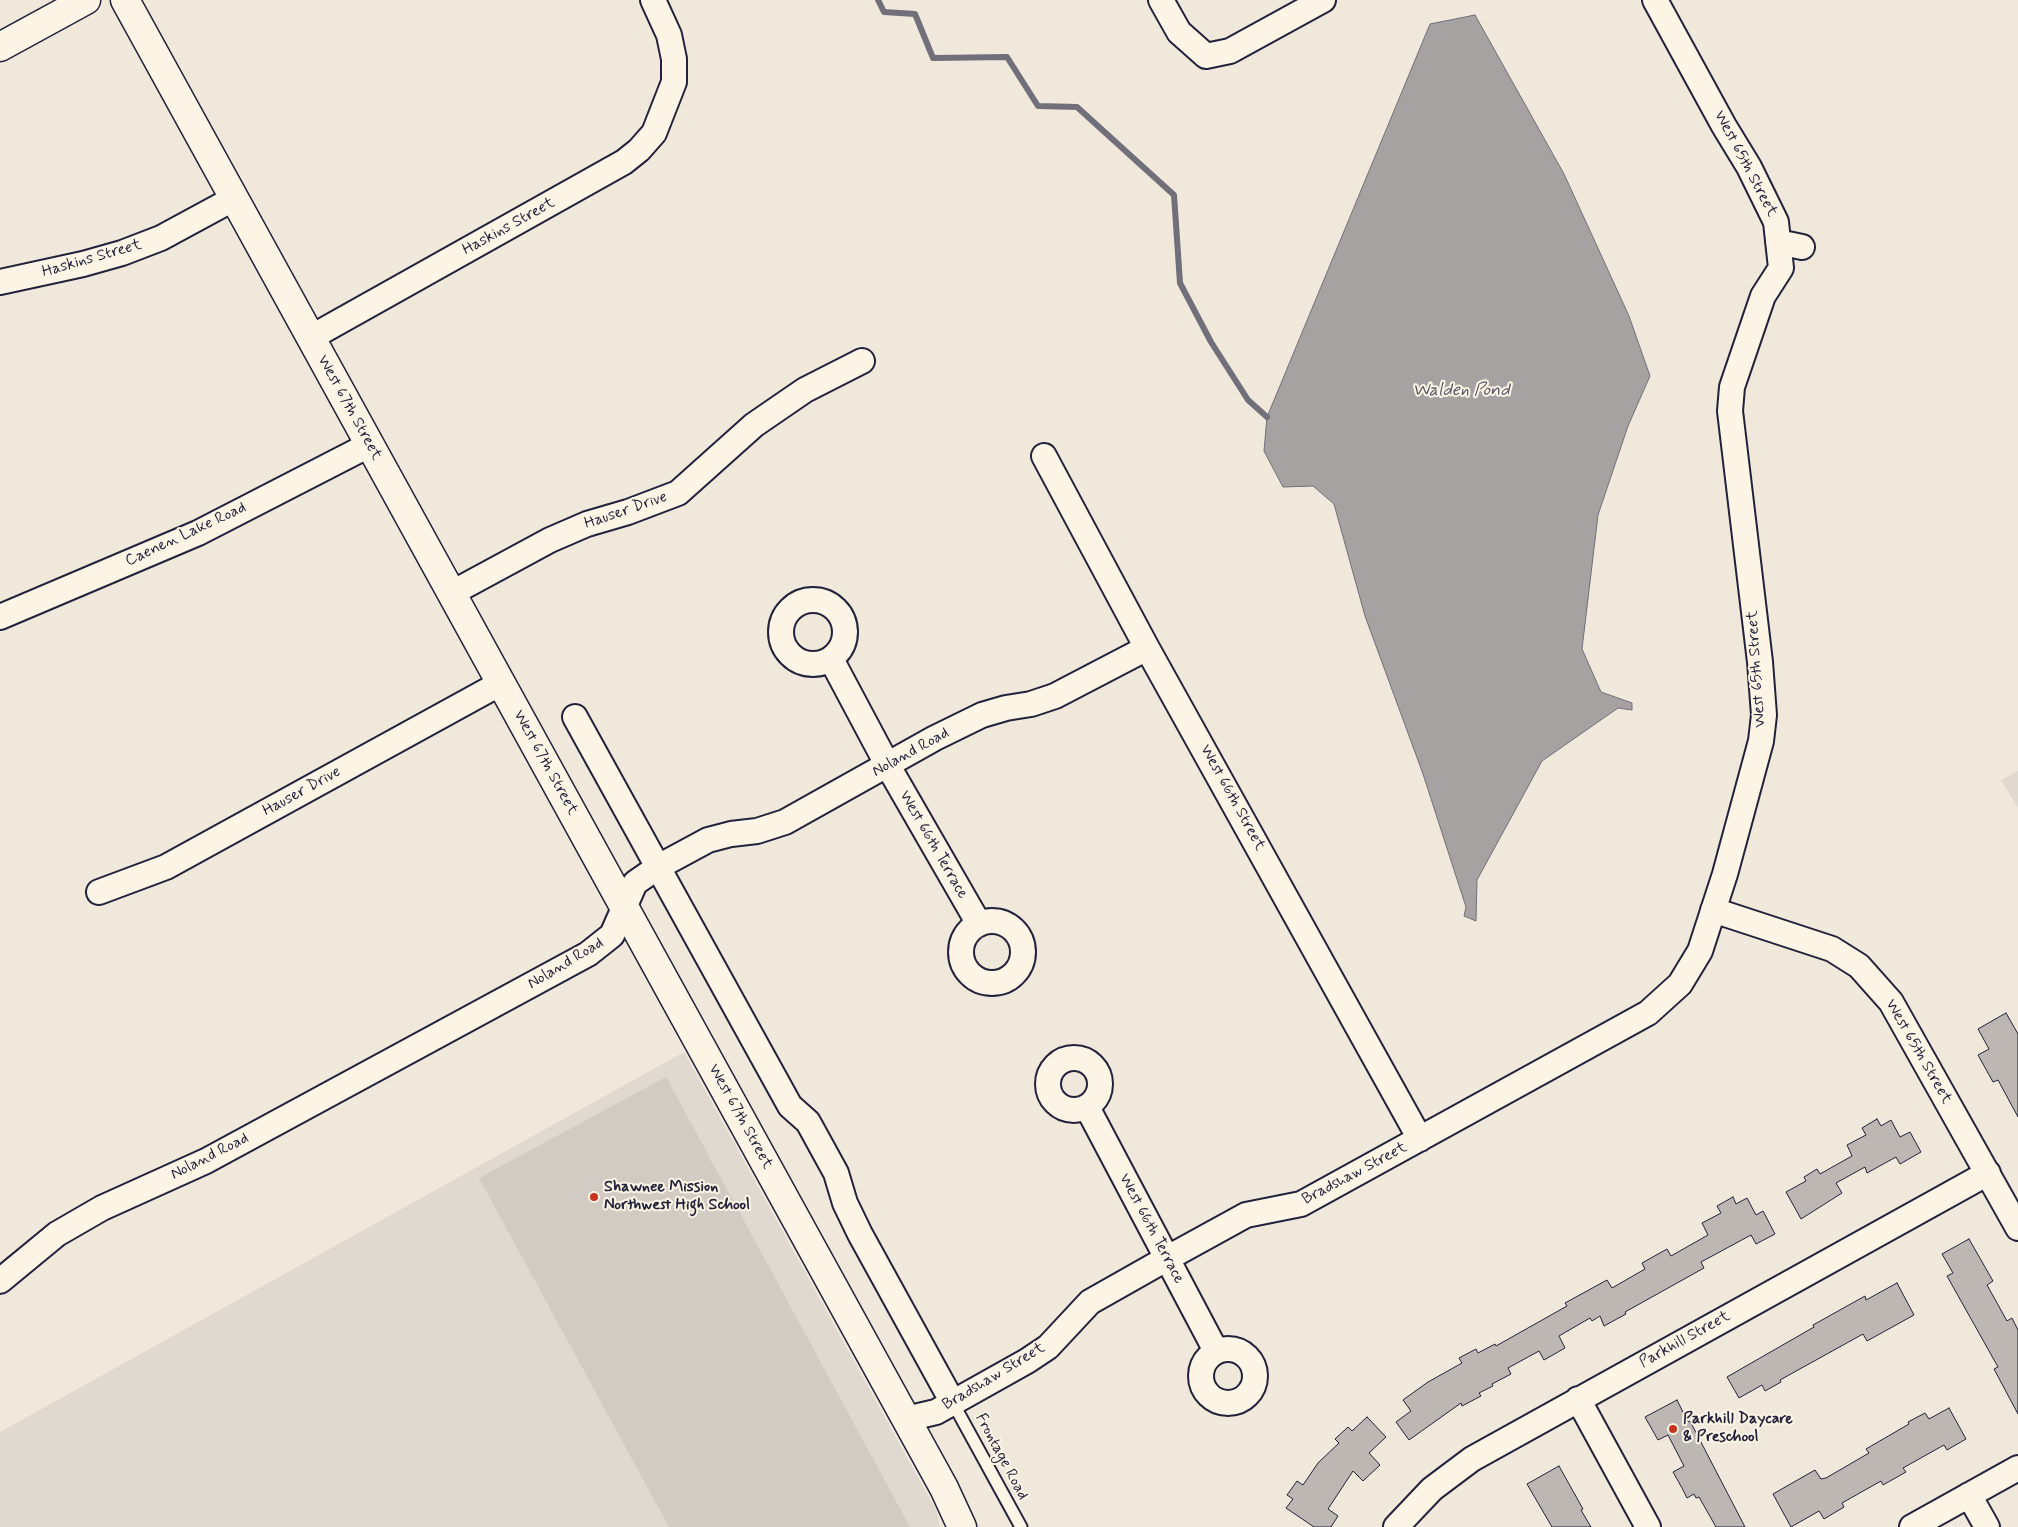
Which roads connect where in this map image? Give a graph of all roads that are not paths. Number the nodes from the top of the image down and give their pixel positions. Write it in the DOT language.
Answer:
graph roads {
  1 [pos="86,0"];
  2 [pos="125,0"];
  3 [pos="653,0"];
  4 [pos="1161,0"];
  5 [pos="1323,0"];
  6 [pos="1655,0"];
  7 [pos="0,47"];
  8 [pos="233,198"];
  9 [pos="1778,242"];
  10 [pos="1802,247"];
  11 [pos="0,282"];
  12 [pos="310,338"];
  13 [pos="862,361"];
  14 [pos="369,445"];
  15 [pos="1044,456"];
  16 [pos="452,593"];
  17 [pos="0,617"];
  18 [pos="1147,648"];
  19 [pos="831,659"];
  20 [pos="500,684"];
  21 [pos="574,718"];
  22 [pos="888,766"];
  23 [pos="658,866"];
  24 [pos="100,892"];
  25 [pos="624,906"];
  26 [pos="1713,910"];
  27 [pos="979,924"];
  28 [pos="1087,1107"];
  29 [pos="1420,1139"];
  30 [pos="1988,1173"];
  31 [pos="2018,1228"];
  32 [pos="1166,1259"];
  33 [pos="0,1281"];
  34 [pos="1216,1351"];
  35 [pos="1578,1399"];
  36 [pos="953,1403"];
  37 [pos="906,1419"];
  38 [pos="2018,1468"];
  39 [pos="1969,1495"];
  40 [pos="962,1527"];
  41 [pos="1021,1527"];
  42 [pos="1396,1527"];
  43 [pos="1648,1527"];
  44 [pos="1912,1527"];
  45 [pos="1987,1527"];
  1 -- 7 [label="street"];
  2 -- 8 [label="street, West 67th Street"];
  3 -- 12 [label="street, Haskins Street"];
  4 -- 5 [label="street"];
  6 -- 9 [label="street, West 65th Street"];
  8 -- 11 [label="street, Haskins Street"];
  8 -- 12 [label="street, West 67th Street"];
  9 -- 10 [label="street"];
  9 -- 26 [label="street, West 65th Street"];
  12 -- 14 [label="street, West 67th Street"];
  13 -- 16 [label="street, Hauser Drive"];
  14 -- 16 [label="street, West 67th Street"];
  14 -- 17 [label="street, Caenen Lake Road"];
  15 -- 18 [label="street, West 66th Street"];
  16 -- 20 [label="street, West 67th Street"];
  18 -- 22 [label="street, Noland Road"];
  18 -- 29 [label="street, West 66th Street"];
  19 -- 22 [label="street, West 66th Terrace"];
  20 -- 24 [label="street, Hauser Drive"];
  20 -- 25 [label="street, West 67th Street"];
  21 -- 23 [label="street"];
  22 -- 23 [label="street, Noland Road"];
  22 -- 27 [label="street, West 66th Terrace"];
  23 -- 25 [label="street, Noland Road"];
  23 -- 36 [label="street"];
  25 -- 33 [label="street, Noland Road"];
  25 -- 37 [label="street, West 67th Street"];
  26 -- 29 [label="street, Bradshaw Street"];
  26 -- 30 [label="street, West 65th Street"];
  28 -- 32 [label="street, West 66th Terrace"];
  29 -- 32 [label="street, Bradshaw Street"];
  30 -- 31 [label="street, West 65th Street"];
  30 -- 35 [label="street, Parkhill Street"];
  32 -- 34 [label="street, West 66th Terrace"];
  32 -- 36 [label="street, Bradshaw Street"];
  35 -- 42 [label="street, Parkhill Street"];
  35 -- 43 [label="street"];
  36 -- 37 [label="street, Bradshaw Street"];
  36 -- 41 [label="lane, Frontage Road"];
  37 -- 40 [label="street, West 67th Street"];
  38 -- 39 [label="street"];
  39 -- 44 [label="street"];
  39 -- 45 [label="street"];
}
